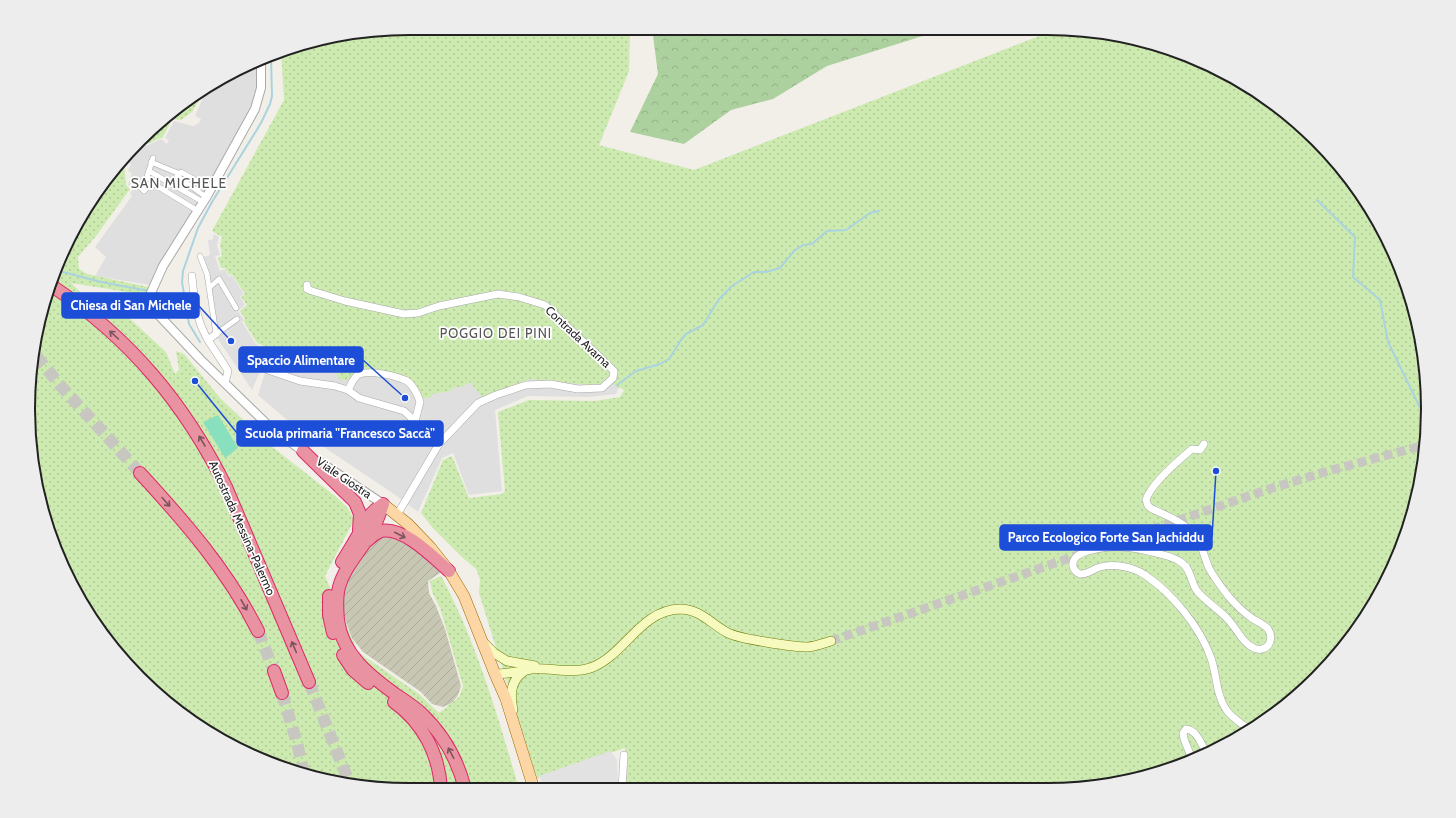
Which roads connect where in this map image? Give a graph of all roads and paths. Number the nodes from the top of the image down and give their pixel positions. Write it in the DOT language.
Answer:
graph roads {
  1 [pos="262,65"];
  2 [pos="149,171"];
  3 [pos="177,176"];
  4 [pos="152,182"];
  5 [pos="141,188"];
  6 [pos="211,189"];
  7 [pos="204,199"];
  8 [pos="198,211"];
  9 [pos="200,256"];
  10 [pos="192,276"];
  11 [pos="308,285"];
  12 [pos="55,288"];
  13 [pos="209,288"];
  14 [pos="236,308"];
  15 [pos="237,319"];
  16 [pos="216,334"];
  17 [pos="208,340"];
  18 [pos="268,370"];
  19 [pos="225,383"];
  20 [pos="348,390"];
  21 [pos="415,421"];
  22 [pos="439,444"];
  23 [pos="1204,444"];
  24 [pos="303,451"];
  25 [pos="140,473"];
  26 [pos="383,504"];
  27 [pos="397,515"];
  28 [pos="362,539"];
  29 [pos="449,570"];
  30 [pos="258,631"];
  31 [pos="831,641"];
  32 [pos="483,642"];
  33 [pos="516,664"];
  34 [pos="550,669"];
  35 [pos="274,671"];
  36 [pos="524,671"];
  37 [pos="495,674"];
  38 [pos="309,682"];
  39 [pos="384,690"];
  40 [pos="282,693"];
  41 [pos="1245,726"];
  42 [pos="516,732"];
  43 [pos="1204,748"];
  44 [pos="624,755"];
  45 [pos="1190,755"];
  46 [pos="441,783"];
  47 [pos="463,783"];
  48 [pos="524,783"];
  49 [pos="532,783"];
  50 [pos="622,783"];
  1 -- 6 [label="street"];
  2 -- 4 [label="street"];
  2 -- 6 [label="street"];
  2 -- 7 [label="street"];
  3 -- 7 [label="street"];
  4 -- 5 [label="street"];
  4 -- 8 [label="street"];
  6 -- 7 [label="street"];
  7 -- 8 [label="street"];
  8 -- 19 [label="street, Viale Giostra"];
  9 -- 13 [label="street"];
  10 -- 17 [label="street"];
  11 -- 22 [label="street, Contrada Avarna"];
  38 -- 12 [label="highway, Autostrada Messina-Palermo, one-way"];
  13 -- 14 [label="street"];
  13 -- 16 [label="street"];
  15 -- 16 [label="street"];
  16 -- 17 [label="street"];
  17 -- 19 [label="street"];
  18 -- 20 [label="street"];
  19 -- 24 [label="street, Viale Giostra"];
  20 -- 21 [label="street"];
  20 -- 21 [label="street"];
  21 -- 22 [label="street"];
  22 -- 27 [label="street"];
  23 -- 41 [label="street"];
  24 -- 26 [label="street, Viale Giostra"];
  24 -- 28 [label="highway"];
  25 -- 30 [label="highway, one-way"];
  26 -- 27 [label="main road, Viale Giostra"];
  26 -- 28 [label="highway"];
  27 -- 29 [label="main road, Viale Giostra"];
  28 -- 29 [label="highway, one-way"];
  28 -- 39 [label="highway"];
  29 -- 32 [label="main road, Viale Giostra"];
  31 -- 34 [label="main road"];
  32 -- 33 [label="main road"];
  32 -- 37 [label="main road, Viale Giostra"];
  33 -- 34 [label="main road"];
  33 -- 37 [label="main road"];
  34 -- 36 [label="main road"];
  35 -- 40 [label="highway"];
  36 -- 37 [label="main road"];
  36 -- 42 [label="main road"];
  37 -- 42 [label="main road, Viale Giostra"];
  37 -- 48 [label="main road, Viale Giostra"];
  39 -- 46 [label="highway"];
  47 -- 39 [label="highway, one-way"];
  42 -- 49 [label="main road, Viale Giostra"];
  43 -- 45 [label="street"];
  44 -- 50 [label="street"];
}
